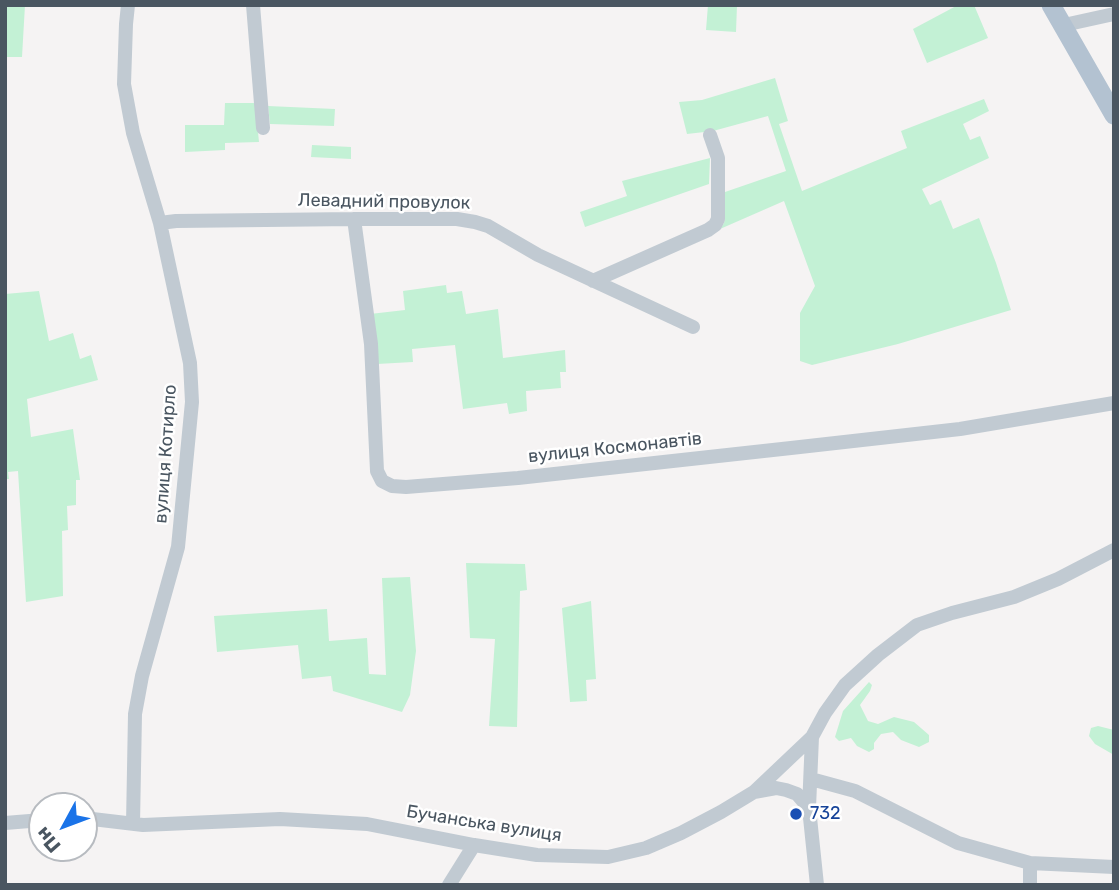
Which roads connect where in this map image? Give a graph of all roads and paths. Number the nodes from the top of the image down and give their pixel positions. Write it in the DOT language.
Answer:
graph roads {
  1 [pos="128,5"];
  2 [pos="253,5"];
  3 [pos="1051,5"];
  4 [pos="1114,14"];
  5 [pos="1064,25"];
  6 [pos="1114,115"];
  7 [pos="263,128"];
  8 [pos="710,135"];
  9 [pos="354,219"];
  10 [pos="160,223"];
  11 [pos="593,281"];
  12 [pos="693,327"];
  13 [pos="1114,403"];
  14 [pos="1114,550"];
  15 [pos="812,737"];
  16 [pos="811,779"];
  17 [pos="754,792"];
  18 [pos="809,808"];
  19 [pos="98,820"];
  20 [pos="28,821"];
  21 [pos="5,823"];
  22 [pos="133,824"];
  23 [pos="474,845"];
  24 [pos="1030,863"];
  25 [pos="1114,867"];
  26 [pos="449,885"];
  27 [pos="817,885"];
  28 [pos="1030,885"];
  1 -- 10 [label="street, вулиця Котирло"];
  2 -- 7 [label="street"];
  3 -- 5 [label="main road"];
  4 -- 5 [label="street"];
  5 -- 6 [label="main road"];
  8 -- 11 [label="street"];
  9 -- 10 [label="street, Левадний провулок"];
  9 -- 11 [label="street, Левадний провулок"];
  9 -- 13 [label="street, вулиця Космонавтів"];
  10 -- 22 [label="street, вулиця Котирло"];
  11 -- 12 [label="street, Левадний провулок"];
  14 -- 15 [label="street, Бучанська вулиця"];
  15 -- 16 [label="street"];
  15 -- 17 [label="street, Бучанська вулиця"];
  16 -- 18 [label="street"];
  16 -- 24 [label="street"];
  17 -- 18 [label="street"];
  17 -- 23 [label="street, Бучанська вулиця"];
  18 -- 27 [label="street"];
  19 -- 22 [label="street, Бучанська вулиця"];
  20 -- 21 [label="street"];
  22 -- 23 [label="street, Бучанська вулиця"];
  23 -- 26 [label="street"];
  24 -- 25 [label="street"];
  24 -- 28 [label="street"];
}
